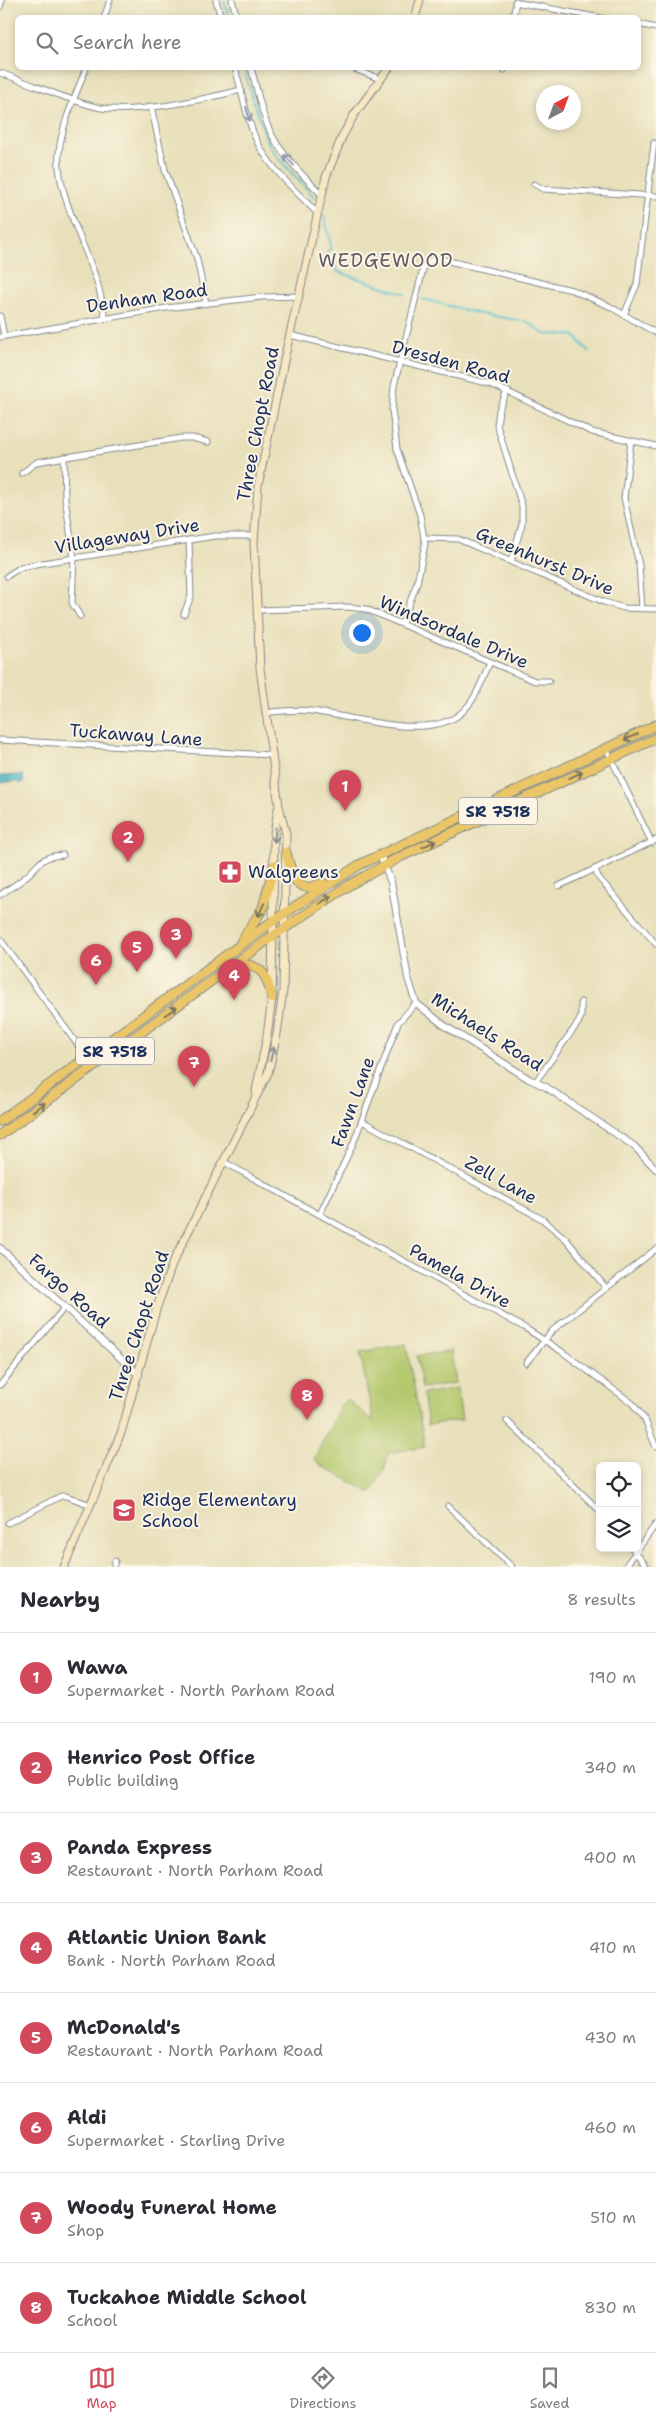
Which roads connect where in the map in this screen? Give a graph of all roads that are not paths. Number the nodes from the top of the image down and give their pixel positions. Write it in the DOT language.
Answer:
graph roads {
  1 [pos="2,0"];
  2 [pos="110,0"];
  3 [pos="216,0"];
  4 [pos="232,0"];
  5 [pos="420,0"];
  6 [pos="515,1"];
  7 [pos="0,7"];
  8 [pos="105,15"];
  9 [pos="220,15"];
  10 [pos="236,15"];
  11 [pos="416,15"];
  12 [pos="513,15"];
  13 [pos="586,15"];
  14 [pos="641,25"];
  15 [pos="656,28"];
  16 [pos="85,70"];
  17 [pos="236,70"];
  18 [pos="252,70"];
  19 [pos="357,70"];
  20 [pos="387,70"];
  21 [pos="0,72"];
  22 [pos="380,79"];
  23 [pos="241,90"];
  24 [pos="74,99"];
  25 [pos="151,106"];
  26 [pos="654,143"];
  27 [pos="534,184"];
  28 [pos="322,195"];
  29 [pos="648,196"];
  30 [pos="656,196"];
  31 [pos="318,214"];
  32 [pos="298,296"];
  33 [pos="206,303"];
  34 [pos="624,315"];
  35 [pos="0,316"];
  36 [pos="106,317"];
  37 [pos="656,333"];
  38 [pos="290,335"];
  39 [pos="2,336"];
  40 [pos="400,361"];
  41 [pos="507,391"];
  42 [pos="208,442"];
  43 [pos="631,442"];
  44 [pos="656,446"];
  45 [pos="64,457"];
  46 [pos="22,473"];
  47 [pos="254,536"];
  48 [pos="424,538"];
  49 [pos="189,540"];
  50 [pos="74,558"];
  51 [pos="511,561"];
  52 [pos="6,576"];
  53 [pos="656,609"];
  54 [pos="258,610"];
  55 [pos="642,610"];
  56 [pos="184,614"];
  57 [pos="80,616"];
  58 [pos="402,623"];
  59 [pos="490,662"];
  60 [pos="550,681"];
  61 [pos="265,713"];
  62 [pos="656,725"];
  63 [pos="656,738"];
  64 [pos="0,740"];
  65 [pos="606,748"];
  66 [pos="271,755"];
  67 [pos="612,759"];
  68 [pos="279,806"];
  69 [pos="654,842"];
  70 [pos="286,852"];
  71 [pos="380,854"];
  72 [pos="63,855"];
  73 [pos="274,865"];
  74 [pos="385,865"];
  75 [pos="595,869"];
  76 [pos="336,880"];
  77 [pos="559,886"];
  78 [pos="0,895"];
  79 [pos="285,913"];
  80 [pos="273,921"];
  81 [pos="285,927"];
  82 [pos="273,936"];
  83 [pos="0,939"];
  84 [pos="656,944"];
  85 [pos="236,948"];
  86 [pos="197,991"];
  87 [pos="272,998"];
  88 [pos="581,1002"];
  89 [pos="416,1003"];
  90 [pos="87,1058"];
  91 [pos="94,1067"];
  92 [pos="536,1082"];
  93 [pos="254,1099"];
  94 [pos="0,1121"];
  95 [pos="362,1121"];
  96 [pos="0,1135"];
  97 [pos="224,1162"];
  98 [pos="656,1169"];
  99 [pos="320,1214"];
  100 [pos="656,1249"];
  101 [pos="2,1252"];
  102 [pos="606,1288"];
  103 [pos="65,1307"];
  104 [pos="544,1340"];
  105 [pos="526,1363"];
  106 [pos="139,1375"];
  107 [pos="0,1385"];
  108 [pos="507,1421"];
  109 [pos="656,1446"];
  110 [pos="91,1506"];
  111 [pos="448,1506"];
  112 [pos="596,1507"];
  113 [pos="8,1523"];
  114 [pos="656,1524"];
  115 [pos="641,1542"];
  116 [pos="633,1552"];
  117 [pos="635,1552"];
  118 [pos="64,1567"];
  119 [pos="512,1567"];
  120 [pos="625,1567"];
  121 [pos="647,1567"];
  1 -- 7 [label="street"];
  2 -- 8 [label="street"];
  3 -- 9 [label="street"];
  4 -- 10 [label="street"];
  5 -- 11 [label="main road"];
  6 -- 12 [label="street"];
  6 -- 13 [label="street"];
  14 -- 15 [label="street"];
  16 -- 24 [label="street"];
  17 -- 23 [label="street"];
  28 -- 18 [label="street, one-way"];
  19 -- 22 [label="street"];
  20 -- 22 [label="main road, Three Chopt Road"];
  21 -- 24 [label="street"];
  22 -- 28 [label="main road, Three Chopt Road"];
  23 -- 25 [label="street"];
  23 -- 31 [label="street, one-way"];
  24 -- 25 [label="street"];
  24 -- 36 [label="street"];
  25 -- 33 [label="street"];
  26 -- 29 [label="street"];
  27 -- 29 [label="street"];
  28 -- 31 [label="main road, Three Chopt Road"];
  29 -- 30 [label="street"];
  29 -- 34 [label="street"];
  31 -- 32 [label="main road, Three Chopt Road"];
  32 -- 33 [label="street, Denham Road"];
  32 -- 38 [label="main road, Three Chopt Road"];
  33 -- 36 [label="street, Denham Road"];
  34 -- 37 [label="street"];
  34 -- 40 [label="street"];
  35 -- 39 [label="street"];
  36 -- 39 [label="street, Denham Road"];
  38 -- 40 [label="street, Dresden Road"];
  38 -- 47 [label="main road, Three Chopt Road"];
  40 -- 41 [label="street, Dresden Road"];
  40 -- 48 [label="street"];
  41 -- 43 [label="street, Dresden Road"];
  41 -- 51 [label="street"];
  42 -- 45 [label="street"];
  43 -- 44 [label="street, Dresden Road"];
  43 -- 55 [label="street"];
  45 -- 46 [label="street"];
  45 -- 50 [label="street"];
  47 -- 49 [label="street, Villageway Drive"];
  47 -- 54 [label="main road, Three Chopt Road"];
  48 -- 51 [label="street, Greenhurst Drive"];
  48 -- 58 [label="street"];
  49 -- 50 [label="street, Villageway Drive"];
  49 -- 56 [label="street"];
  50 -- 52 [label="street, Villageway Drive"];
  50 -- 57 [label="street"];
  51 -- 55 [label="street, Greenhurst Drive"];
  53 -- 55 [label="street, Greenhurst Drive"];
  54 -- 58 [label="street, Windsordale Drive"];
  54 -- 61 [label="main road, Three Chopt Road"];
  58 -- 59 [label="street, Windsordale Drive"];
  59 -- 60 [label="street, Windsordale Drive"];
  59 -- 61 [label="street"];
  61 -- 66 [label="main road, Three Chopt Road"];
  62 -- 65 [label="highway, SR 7518, one-way"];
  63 -- 67 [label="highway, SR 7518"];
  64 -- 66 [label="street, Tuckaway Lane"];
  65 -- 67 [label="street"];
  65 -- 71 [label="highway, SR 7518"];
  66 -- 68 [label="main road, Three Chopt Road"];
  67 -- 69 [label="street"];
  74 -- 67 [label="highway, SR 7518, one-way"];
  68 -- 70 [label="main road, Three Chopt Road"];
  68 -- 73 [label="main road, Three Chopt Road, one-way"];
  69 -- 75 [label="street"];
  70 -- 76 [label="highway"];
  70 -- 79 [label="main road, Three Chopt Road"];
  71 -- 74 [label="street, Michaels Road"];
  71 -- 76 [label="highway, SR 7518"];
  72 -- 78 [label="street"];
  73 -- 80 [label="main road, Three Chopt Road"];
  73 -- 85 [label="highway, one-way"];
  81 -- 74 [label="highway, SR 7518, one-way"];
  74 -- 89 [label="street, Michaels Road"];
  75 -- 77 [label="street"];
  75 -- 84 [label="street"];
  76 -- 79 [label="highway, SR 7518"];
  79 -- 80 [label="highway, SR 7518"];
  79 -- 81 [label="main road, Three Chopt Road"];
  80 -- 82 [label="main road, Three Chopt Road"];
  80 -- 85 [label="highway, SR 7518"];
  81 -- 82 [label="highway, SR 7518"];
  93 -- 81 [label="main road, Three Chopt Road, one-way"];
  82 -- 86 [label="highway, SR 7518"];
  82 -- 87 [label="main road, Three Chopt Road"];
  83 -- 90 [label="street"];
  85 -- 90 [label="highway, SR 7518"];
  86 -- 87 [label="highway"];
  91 -- 86 [label="highway, SR 7518, one-way"];
  87 -- 93 [label="main road, Three Chopt Road"];
  88 -- 92 [label="street"];
  89 -- 92 [label="street, Michaels Road"];
  89 -- 95 [label="street, Fawn Lane"];
  90 -- 91 [label="street"];
  90 -- 94 [label="highway, SR 7518"];
  96 -- 91 [label="highway, SR 7518, one-way"];
  92 -- 98 [label="street, Michaels Road"];
  93 -- 97 [label="main road, Three Chopt Road"];
  95 -- 99 [label="street, Fawn Lane"];
  95 -- 102 [label="street, Zell Lane"];
  97 -- 99 [label="street, Pamela Drive"];
  97 -- 106 [label="main road, Three Chopt Road"];
  99 -- 104 [label="street, Pamela Drive"];
  100 -- 102 [label="street"];
  101 -- 103 [label="street, Fargo Road"];
  102 -- 104 [label="street"];
  103 -- 106 [label="street, Fargo Road"];
  103 -- 107 [label="street"];
  104 -- 105 [label="street"];
  104 -- 109 [label="street, Pamela Drive"];
  106 -- 110 [label="main road, Three Chopt Road"];
  108 -- 112 [label="street"];
  110 -- 113 [label="street"];
  110 -- 118 [label="main road, Three Chopt Road"];
  111 -- 119 [label="street"];
  114 -- 115 [label="street"];
  116 -- 120 [label="street"];
  117 -- 121 [label="street"];
}
